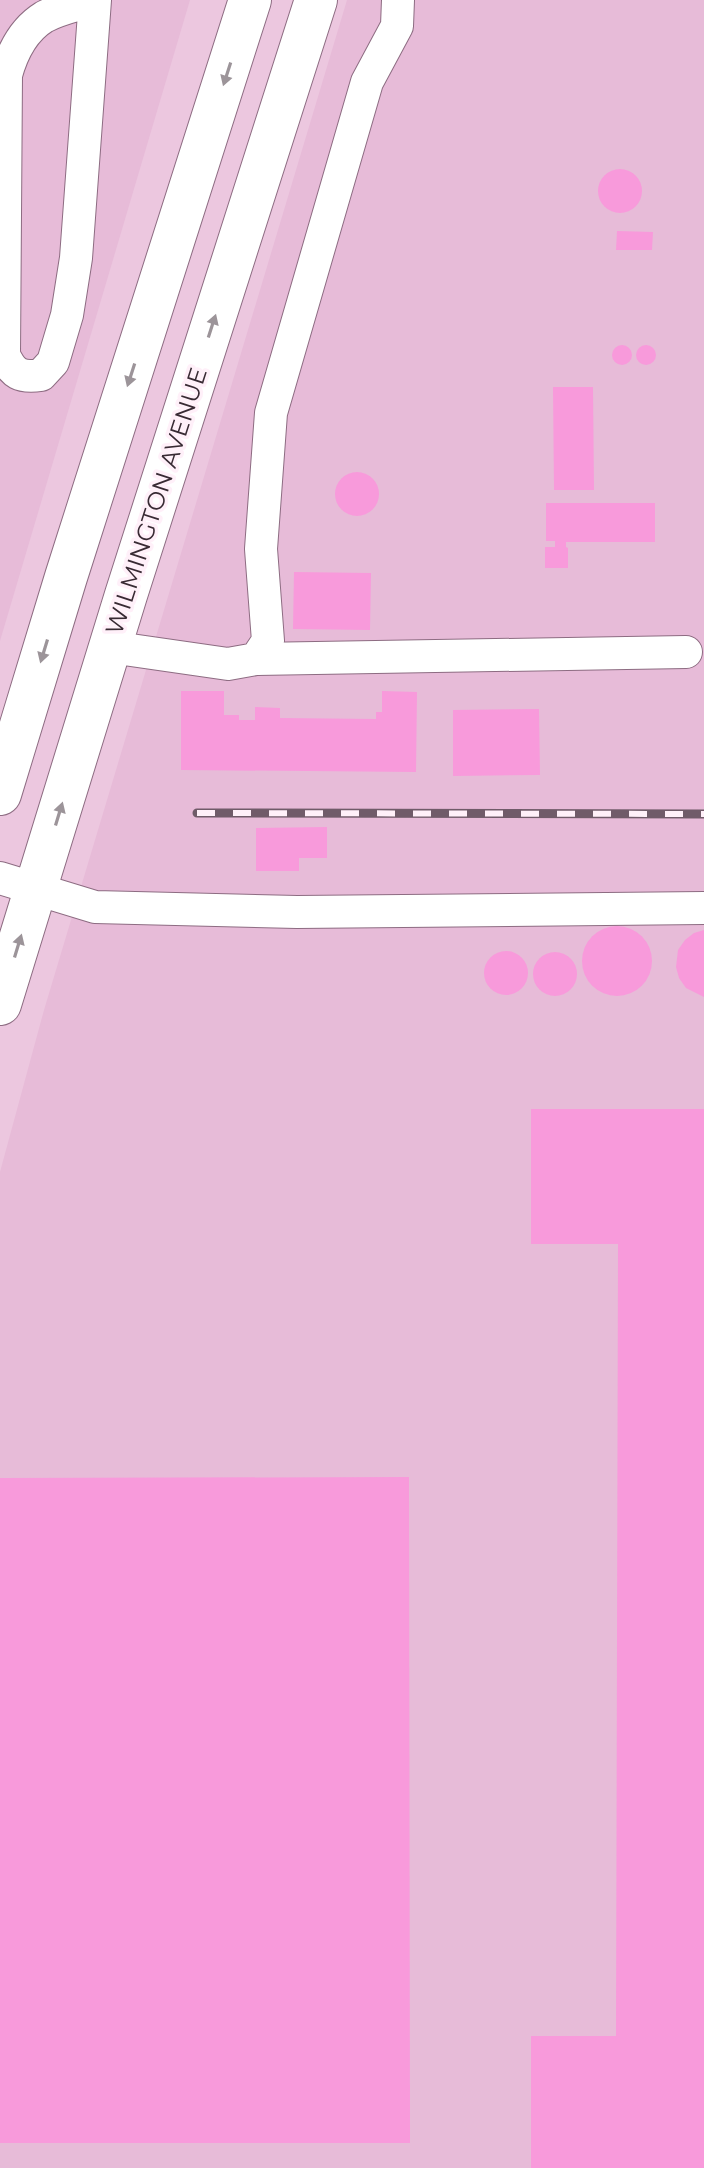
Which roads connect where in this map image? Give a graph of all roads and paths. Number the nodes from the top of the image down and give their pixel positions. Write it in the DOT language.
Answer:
graph roads {
  1 [pos="94,0"];
  2 [pos="250,0"];
  3 [pos="316,0"];
  4 [pos="377,0"];
  5 [pos="398,0"];
  6 [pos="367,82"];
  7 [pos="110,647"];
  8 [pos="686,652"];
  9 [pos="256,659"];
  10 [pos="0,794"];
  11 [pos="18,883"];
  12 [pos="704,908"];
  13 [pos="0,1004"];
  1 -- 1 [label="street"];
  2 -- 10 [label="main road, one-way"];
  7 -- 3 [label="main road, WILMINGTON AVENUE, one-way"];
  4 -- 6 [label="street"];
  5 -- 6 [label="street"];
  6 -- 9 [label="street"];
  7 -- 9 [label="street"];
  11 -- 7 [label="main road, WILMINGTON AVENUE, one-way"];
  8 -- 9 [label="street"];
  11 -- 12 [label="street"];
  13 -- 11 [label="main road, WILMINGTON AVENUE, one-way"];
}
